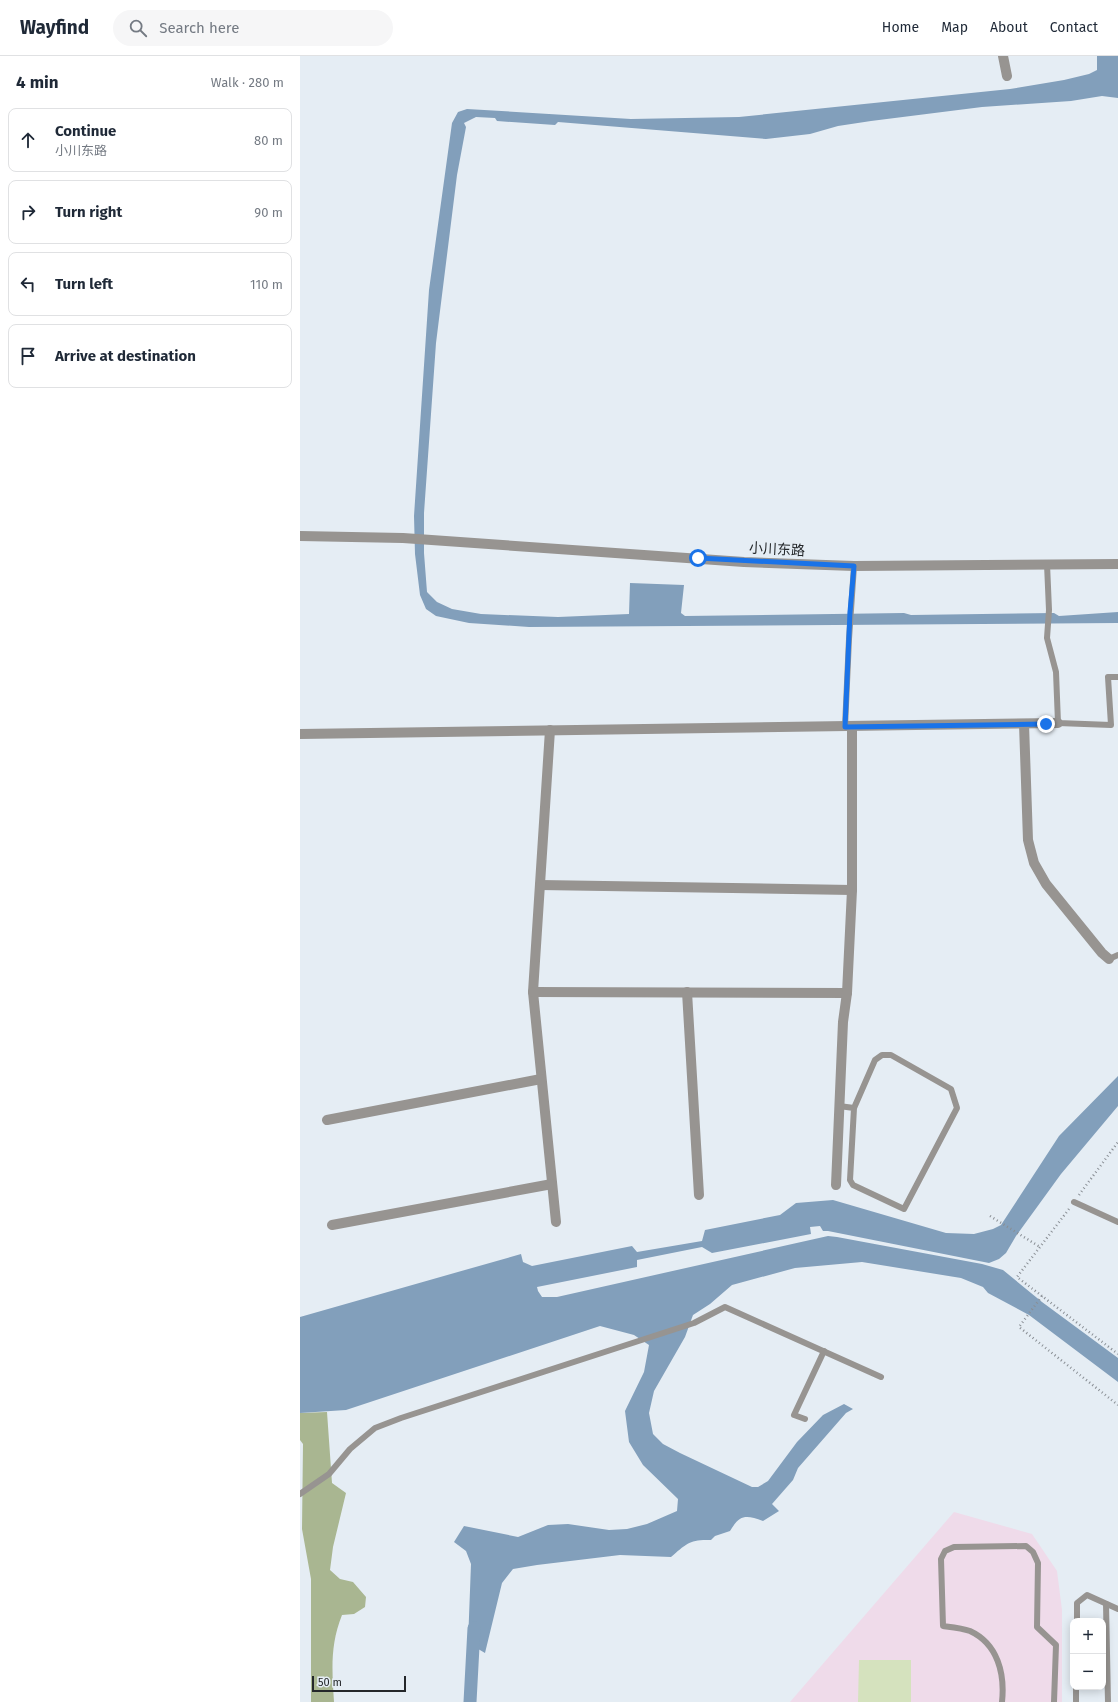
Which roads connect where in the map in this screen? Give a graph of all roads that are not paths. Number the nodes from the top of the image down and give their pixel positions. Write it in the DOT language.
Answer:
graph roads {
  1 [pos="1003,56"];
  2 [pos="1007,76"];
  3 [pos="300,536"];
  4 [pos="1047,564"];
  5 [pos="1118,564"];
  6 [pos="854,566"];
  7 [pos="1118,676"];
  8 [pos="1058,723"];
  9 [pos="1024,724"];
  10 [pos="848,727"];
  11 [pos="550,730"];
  12 [pos="300,734"];
  13 [pos="540,885"];
  14 [pos="852,890"];
  15 [pos="1114,957"];
  16 [pos="533,992"];
  17 [pos="687,992"];
  18 [pos="847,993"];
  19 [pos="541,1079"];
  20 [pos="839,1106"];
  21 [pos="854,1108"];
  22 [pos="327,1120"];
  23 [pos="552,1184"];
  24 [pos="836,1185"];
  25 [pos="699,1195"];
  26 [pos="1074,1202"];
  27 [pos="556,1222"];
  28 [pos="1118,1222"];
  29 [pos="332,1225"];
  30 [pos="824,1351"];
  31 [pos="881,1377"];
  32 [pos="805,1419"];
  33 [pos="300,1494"];
  34 [pos="1106,1604"];
  35 [pos="1118,1609"];
  36 [pos="1077,1618"];
  37 [pos="1076,1690"];
  38 [pos="1002,1702"];
  39 [pos="1054,1702"];
  40 [pos="1076,1702"];
  41 [pos="1108,1702"];
  1 -- 2 [label="street"];
  3 -- 6 [label="street, 小川东路"];
  4 -- 5 [label="street, 小川东路"];
  4 -- 6 [label="street, 小川东路"];
  4 -- 8 [label="lane"];
  6 -- 10 [label="lane"];
  7 -- 8 [label="lane"];
  8 -- 9 [label="street"];
  9 -- 10 [label="street"];
  9 -- 15 [label="street"];
  10 -- 11 [label="street"];
  10 -- 14 [label="street"];
  11 -- 12 [label="street"];
  11 -- 13 [label="street"];
  13 -- 14 [label="street"];
  13 -- 16 [label="street"];
  14 -- 18 [label="street"];
  16 -- 17 [label="street"];
  16 -- 19 [label="street"];
  17 -- 18 [label="street"];
  17 -- 25 [label="street"];
  18 -- 20 [label="street"];
  19 -- 22 [label="street"];
  19 -- 23 [label="street"];
  20 -- 21 [label="lane"];
  20 -- 24 [label="street"];
  21 -- 21 [label="lane"];
  23 -- 27 [label="street"];
  23 -- 29 [label="street"];
  26 -- 28 [label="lane"];
  30 -- 31 [label="lane"];
  30 -- 32 [label="lane"];
  30 -- 33 [label="lane"];
  34 -- 35 [label="lane"];
  34 -- 36 [label="lane"];
  34 -- 41 [label="lane"];
  37 -- 40 [label="lane"];
  38 -- 39 [label="lane"];
}
